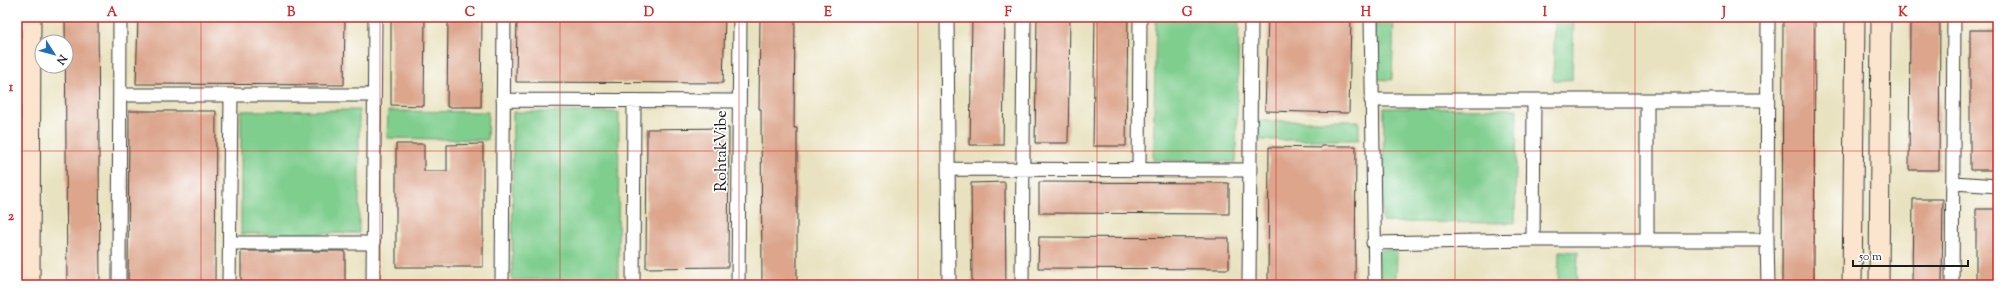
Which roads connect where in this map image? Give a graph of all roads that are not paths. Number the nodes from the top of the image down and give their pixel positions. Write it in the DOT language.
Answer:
graph roads {
  1 [pos="30,17"];
  2 [pos="120,17"];
  3 [pos="375,17"];
  4 [pos="504,17"];
  5 [pos="740,17"];
  6 [pos="947,17"];
  7 [pos="1024,17"];
  8 [pos="1140,17"];
  9 [pos="1251,17"];
  10 [pos="1371,17"];
  11 [pos="1768,17"];
  12 [pos="1855,17"];
  13 [pos="1881,17"];
  14 [pos="1954,17"];
  15 [pos="120,95"];
  16 [pos="231,95"];
  17 [pos="374,95"];
  18 [pos="503,100"];
  19 [pos="1371,100"];
  20 [pos="1534,100"];
  21 [pos="1647,100"];
  22 [pos="1767,100"];
  23 [pos="634,101"];
  24 [pos="739,101"];
  25 [pos="948,169"];
  26 [pos="1023,169"];
  27 [pos="1139,169"];
  28 [pos="1250,170"];
  29 [pos="1954,183"];
  30 [pos="1998,186"];
  31 [pos="1533,240"];
  32 [pos="1647,240"];
  33 [pos="1767,240"];
  34 [pos="230,243"];
  35 [pos="373,243"];
  36 [pos="1373,243"];
  37 [pos="30,285"];
  38 [pos="119,285"];
  39 [pos="229,285"];
  40 [pos="373,285"];
  41 [pos="502,285"];
  42 [pos="633,285"];
  43 [pos="738,285"];
  44 [pos="949,285"];
  45 [pos="1022,285"];
  46 [pos="1249,285"];
  47 [pos="1375,285"];
  48 [pos="1768,285"];
  49 [pos="1852,285"];
  50 [pos="1879,285"];
  51 [pos="1952,285"];
  1 -- 37 [label="main road"];
  2 -- 15 [label="street"];
  3 -- 17 [label="street"];
  4 -- 18 [label="street"];
  5 -- 24 [label="street, RohtakVibe"];
  6 -- 25 [label="street"];
  7 -- 26 [label="street"];
  8 -- 27 [label="street"];
  9 -- 28 [label="street"];
  10 -- 19 [label="street"];
  11 -- 22 [label="street"];
  12 -- 49 [label="main road"];
  13 -- 50 [label="main road"];
  14 -- 29 [label="street"];
  15 -- 16 [label="street"];
  15 -- 38 [label="street"];
  16 -- 17 [label="street"];
  16 -- 34 [label="street"];
  17 -- 35 [label="street"];
  18 -- 23 [label="street"];
  18 -- 41 [label="street"];
  19 -- 20 [label="street"];
  19 -- 36 [label="street"];
  20 -- 21 [label="street"];
  20 -- 31 [label="street"];
  21 -- 22 [label="street"];
  21 -- 32 [label="street"];
  22 -- 33 [label="street"];
  23 -- 24 [label="street"];
  23 -- 42 [label="street"];
  24 -- 43 [label="street, RohtakVibe"];
  25 -- 26 [label="street"];
  25 -- 44 [label="street"];
  26 -- 27 [label="street"];
  26 -- 45 [label="street"];
  27 -- 28 [label="street"];
  28 -- 46 [label="street"];
  29 -- 30 [label="street"];
  29 -- 51 [label="street"];
  31 -- 32 [label="street"];
  31 -- 36 [label="street"];
  32 -- 33 [label="street"];
  33 -- 48 [label="street"];
  34 -- 35 [label="street"];
  34 -- 39 [label="street"];
  35 -- 40 [label="street"];
  36 -- 47 [label="street"];
}
